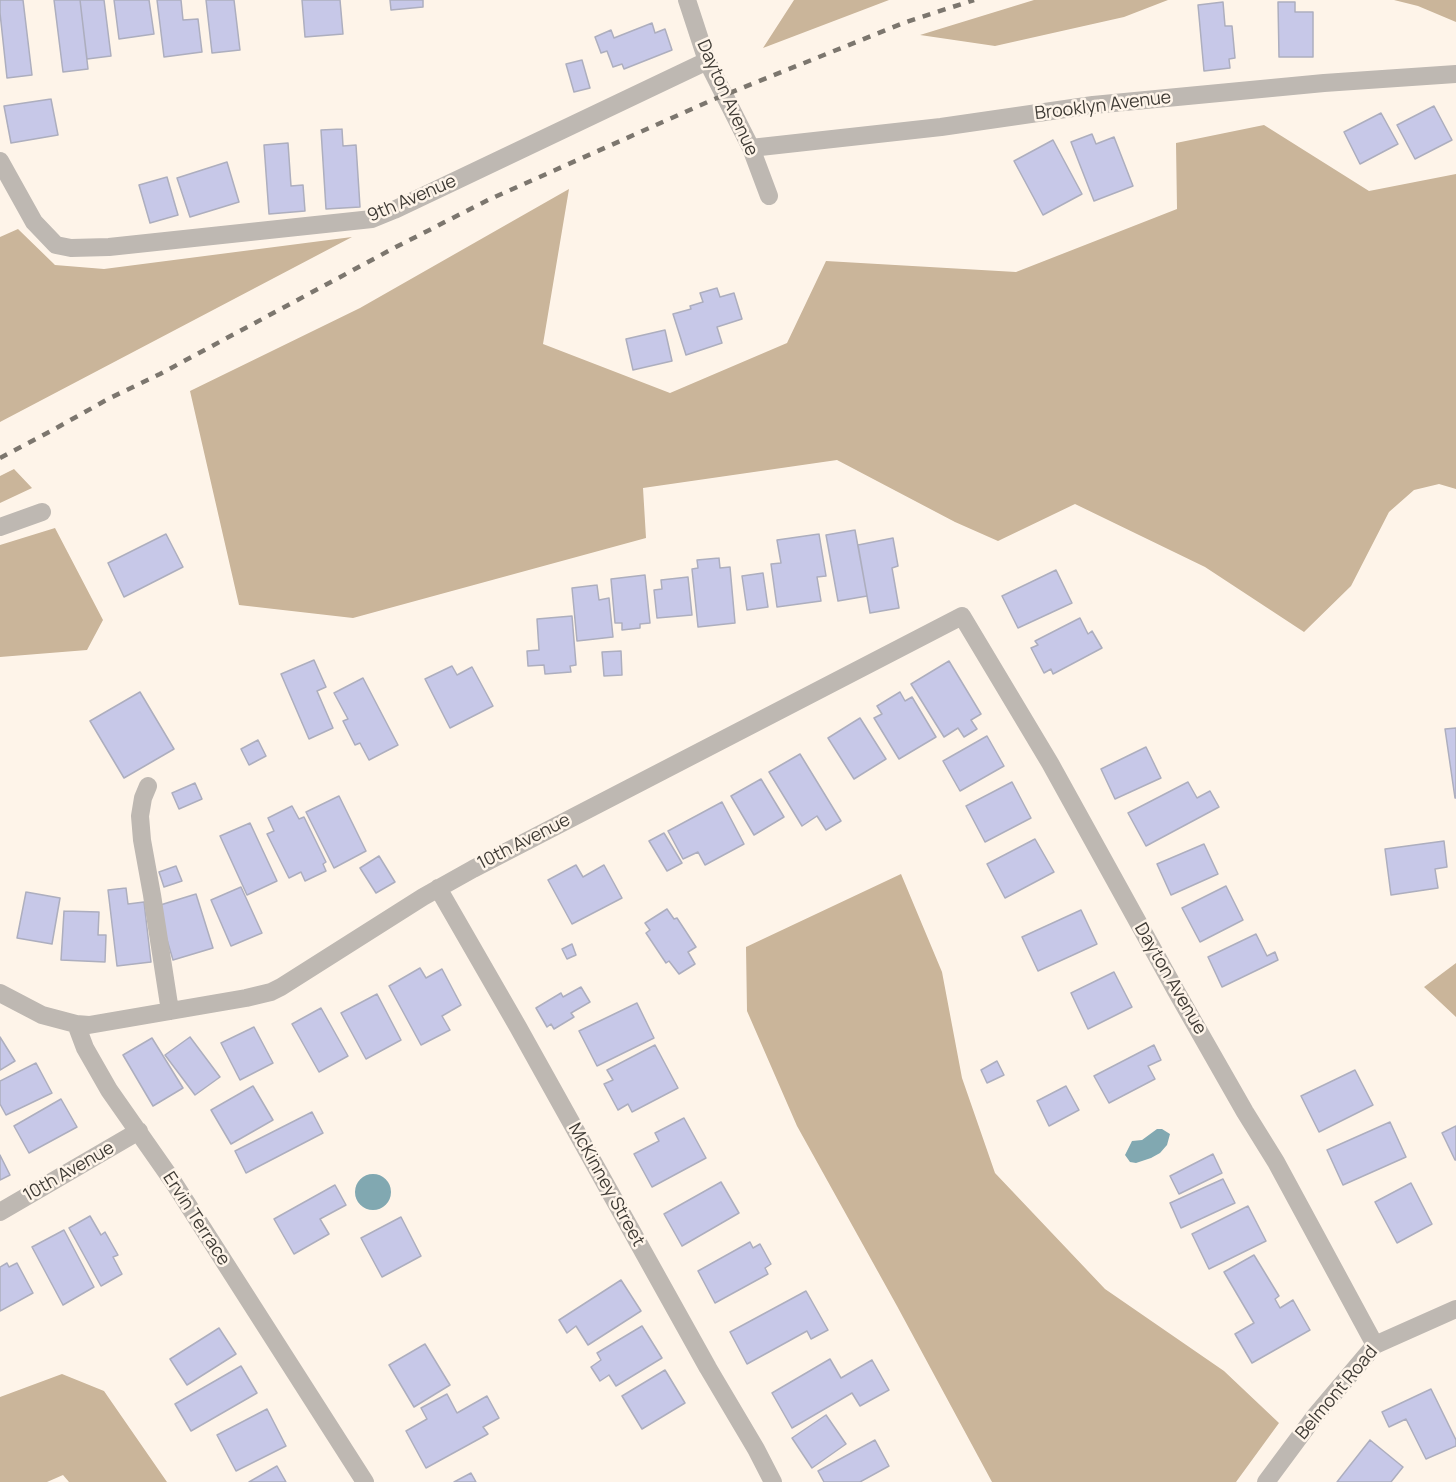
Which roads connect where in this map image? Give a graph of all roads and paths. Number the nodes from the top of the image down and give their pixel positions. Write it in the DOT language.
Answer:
graph roads {
  1 [pos="687,0"];
  2 [pos="707,61"];
  3 [pos="1456,74"];
  4 [pos="751,148"];
  5 [pos="0,161"];
  6 [pos="769,196"];
  7 [pos="42,512"];
  8 [pos="0,527"];
  9 [pos="962,616"];
  10 [pos="148,786"];
  11 [pos="438,888"];
  12 [pos="0,993"];
  13 [pos="170,1011"];
  14 [pos="76,1024"];
  15 [pos="139,1131"];
  16 [pos="0,1212"];
  17 [pos="1456,1309"];
  18 [pos="1375,1345"];
  19 [pos="365,1482"];
  20 [pos="773,1482"];
  21 [pos="1266,1482"];
  1 -- 2 [label="street, Dayton Avenue"];
  2 -- 4 [label="street, Dayton Avenue"];
  2 -- 5 [label="street, 9th Avenue"];
  3 -- 4 [label="street, Brooklyn Avenue"];
  4 -- 6 [label="street, Dayton Avenue"];
  7 -- 8 [label="street"];
  9 -- 11 [label="street, 10th Avenue"];
  9 -- 18 [label="street, Dayton Avenue"];
  10 -- 13 [label="street"];
  11 -- 13 [label="street, 10th Avenue"];
  11 -- 20 [label="street, McKinney Street"];
  12 -- 14 [label="street"];
  13 -- 14 [label="street, 10th Avenue"];
  14 -- 15 [label="street, Ervin Terrace"];
  15 -- 16 [label="street, 10th Avenue"];
  15 -- 19 [label="street, Ervin Terrace"];
  17 -- 18 [label="street, Belmont Road"];
  18 -- 21 [label="street, Belmont Road"];
}
